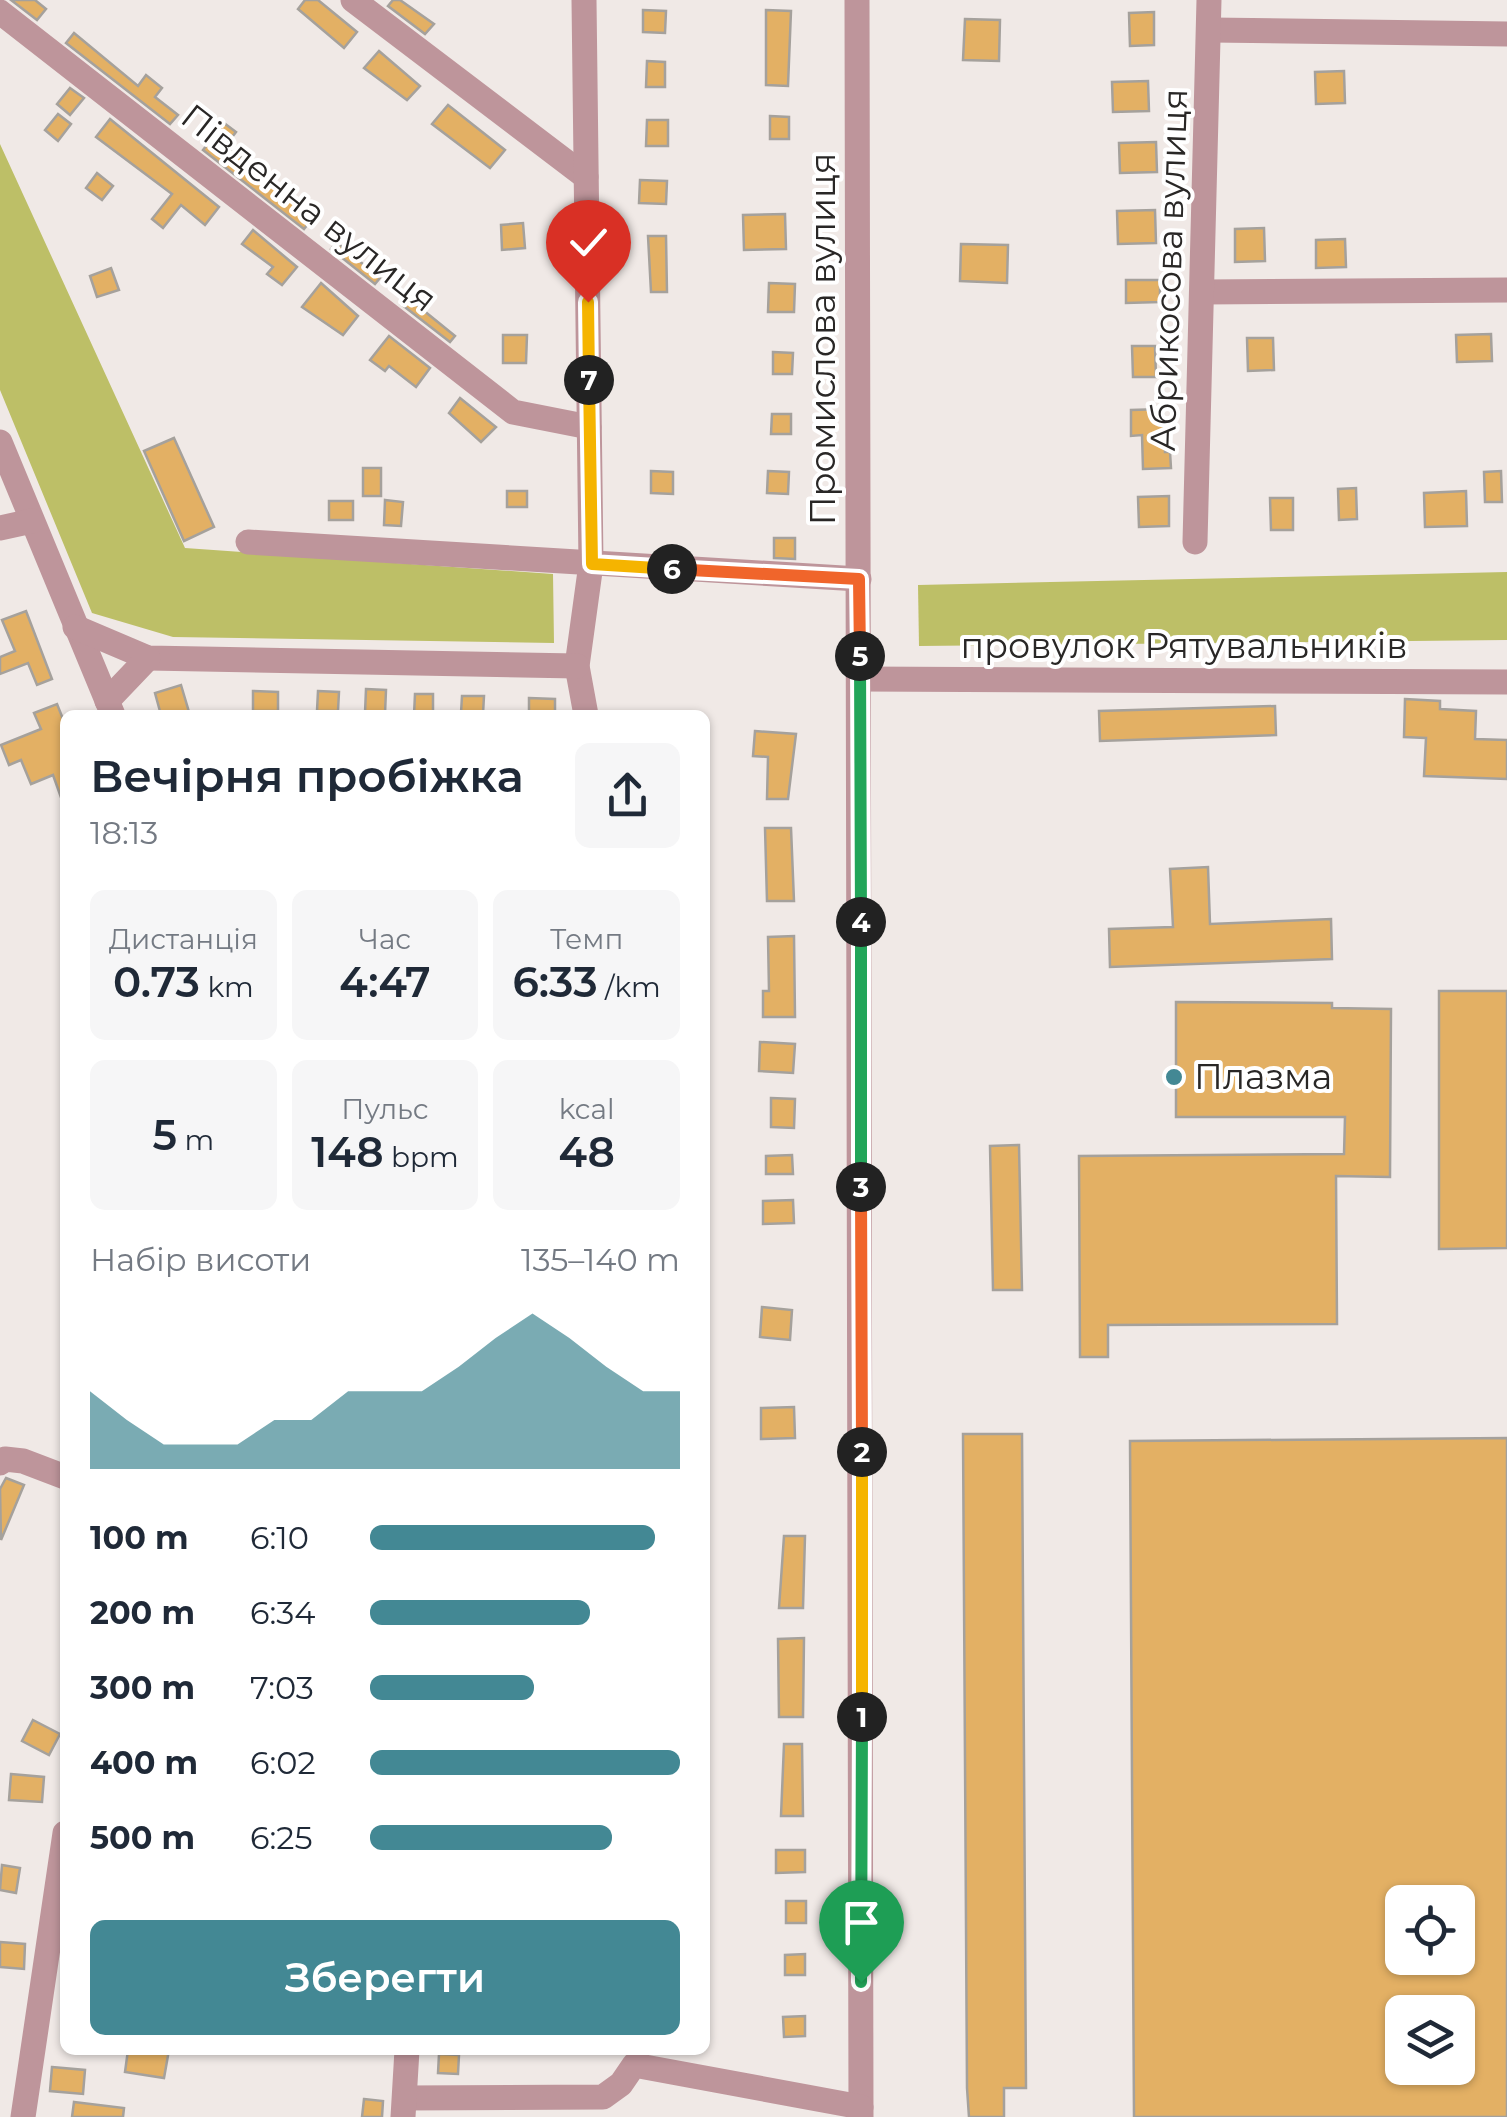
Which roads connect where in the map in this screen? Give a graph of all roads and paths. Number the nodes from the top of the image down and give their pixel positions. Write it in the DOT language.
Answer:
graph roads {
  1 [pos="353,0"];
  2 [pos="584,0"];
  3 [pos="857,0"];
  4 [pos="1210,0"];
  5 [pos="0,12"];
  6 [pos="1211,30"];
  7 [pos="1507,34"];
  8 [pos="586,178"];
  9 [pos="1507,290"];
  10 [pos="1203,292"];
  11 [pos="590,427"];
  12 [pos="0,442"];
  13 [pos="32,522"];
  14 [pos="0,528"];
  15 [pos="248,542"];
  16 [pos="1195,542"];
  17 [pos="592,564"];
  18 [pos="859,579"];
  19 [pos="75,627"];
  20 [pos="148,658"];
  21 [pos="577,666"];
  22 [pos="860,680"];
  23 [pos="1507,682"];
  24 [pos="110,708"];
  25 [pos="585,710"];
  26 [pos="0,1464"];
  27 [pos="60,1475"];
  28 [pos="60,1867"];
  29 [pos="406,2055"];
  30 [pos="634,2058"];
  31 [pos="404,2108"];
  32 [pos="861,2112"];
  33 [pos="23,2117"];
  1 -- 8 [label="street"];
  2 -- 8 [label="street"];
  3 -- 18 [label="street, Промислова вулиця"];
  4 -- 6 [label="street, Абрикосова вулиця"];
  5 -- 11 [label="street, Південна вулиця"];
  6 -- 7 [label="street"];
  6 -- 10 [label="street, Абрикосова вулиця"];
  8 -- 11 [label="street"];
  9 -- 10 [label="street"];
  10 -- 16 [label="street, Абрикосова вулиця"];
  11 -- 17 [label="street"];
  12 -- 13 [label="street"];
  13 -- 14 [label="street"];
  13 -- 19 [label="street"];
  15 -- 17 [label="street"];
  17 -- 18 [label="street"];
  17 -- 21 [label="street"];
  18 -- 22 [label="street, Промислова вулиця"];
  19 -- 20 [label="street"];
  19 -- 24 [label="street"];
  20 -- 21 [label="street"];
  20 -- 24 [label="street"];
  21 -- 25 [label="street"];
  22 -- 23 [label="street, провулок Рятувальників"];
  22 -- 32 [label="street, Промислова вулиця"];
  26 -- 27 [label="street"];
  28 -- 33 [label="street"];
  29 -- 31 [label="street"];
  30 -- 31 [label="street"];
  30 -- 32 [label="street"];
}
